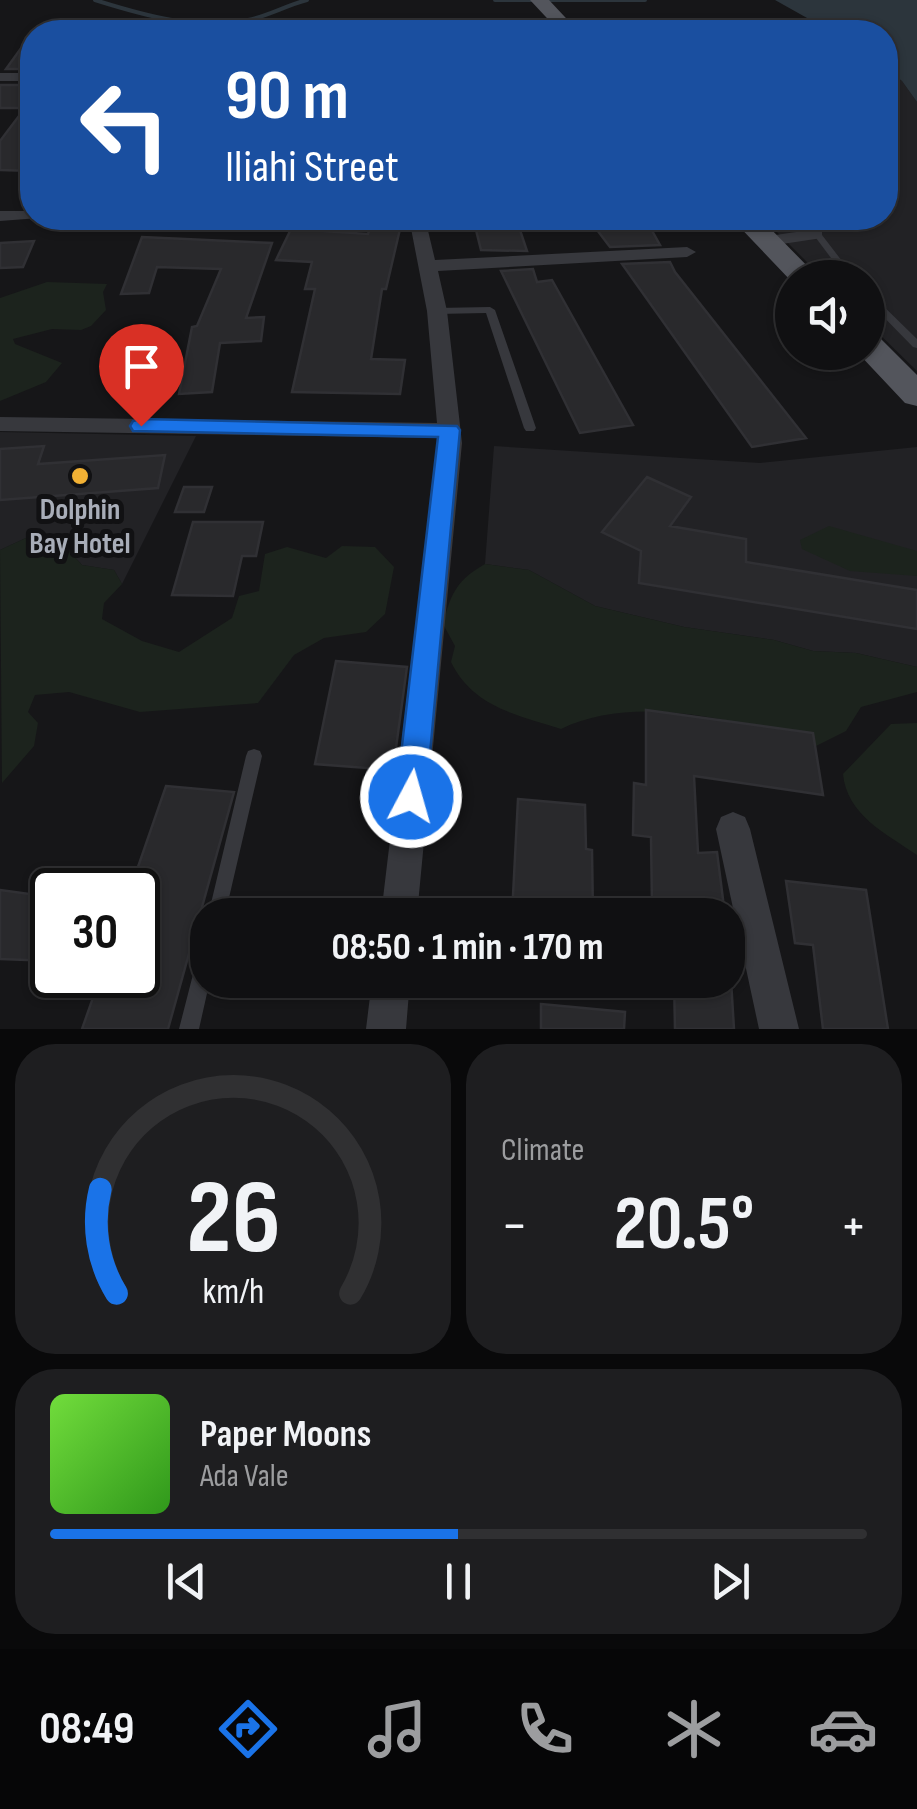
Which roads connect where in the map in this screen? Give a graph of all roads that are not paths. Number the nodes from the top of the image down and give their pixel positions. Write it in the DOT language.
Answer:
graph roads {
  1 [pos="419,230"];
  2 [pos="758,230"];
  3 [pos="814,230"];
  4 [pos="816,234"];
  5 [pos="769,240"];
  6 [pos="688,252"];
  7 [pos="788,260"];
  8 [pos="837,260"];
  9 [pos="426,266"];
  10 [pos="437,311"];
  11 [pos="885,313"];
  12 [pos="917,345"];
  13 [pos="885,362"];
  14 [pos="917,395"];
  15 [pos="0,424"];
  16 [pos="530,428"];
  17 [pos="449,430"];
  18 [pos="254,756"];
  19 [pos="733,829"];
  20 [pos="220,898"];
  21 [pos="400,898"];
  22 [pos="197,998"];
  23 [pos="390,998"];
  24 [pos="189,1029"];
  25 [pos="386,1029"];
  26 [pos="780,1029"];
  1 -- 9 [label="street"];
  2 -- 5 [label="main road"];
  3 -- 4 [label="lane"];
  4 -- 5 [label="street"];
  4 -- 8 [label="lane"];
  5 -- 7 [label="main road"];
  6 -- 9 [label="street"];
  9 -- 10 [label="street"];
  10 -- 16 [label="lane"];
  10 -- 17 [label="street"];
  11 -- 12 [label="lane"];
  13 -- 14 [label="main road"];
  15 -- 17 [label="street"];
  17 -- 21 [label="street"];
  18 -- 20 [label="lane"];
  19 -- 26 [label="street"];
  22 -- 24 [label="lane"];
  23 -- 25 [label="street"];
}
